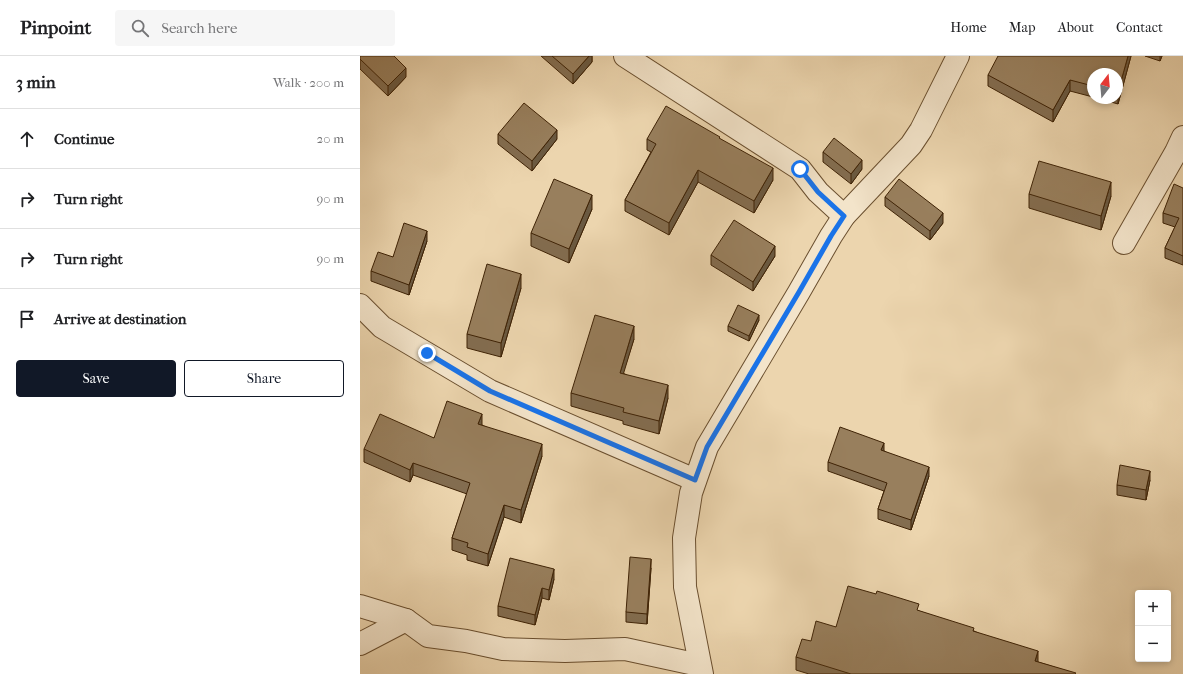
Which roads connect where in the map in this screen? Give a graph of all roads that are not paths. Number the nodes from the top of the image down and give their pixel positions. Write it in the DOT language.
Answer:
graph roads {
  1 [pos="624,56"];
  2 [pos="958,56"];
  3 [pos="1183,137"];
  4 [pos="844,216"];
  5 [pos="1124,243"];
  6 [pos="360,305"];
  7 [pos="695,480"];
  8 [pos="360,606"];
  9 [pos="406,620"];
  10 [pos="360,644"];
  11 [pos="701,669"];
  1 -- 4 [label="street"];
  2 -- 4 [label="street"];
  3 -- 5 [label="street"];
  4 -- 7 [label="street"];
  6 -- 7 [label="street"];
  7 -- 11 [label="street"];
  8 -- 9 [label="street"];
  9 -- 10 [label="street"];
  9 -- 11 [label="street"];
}
